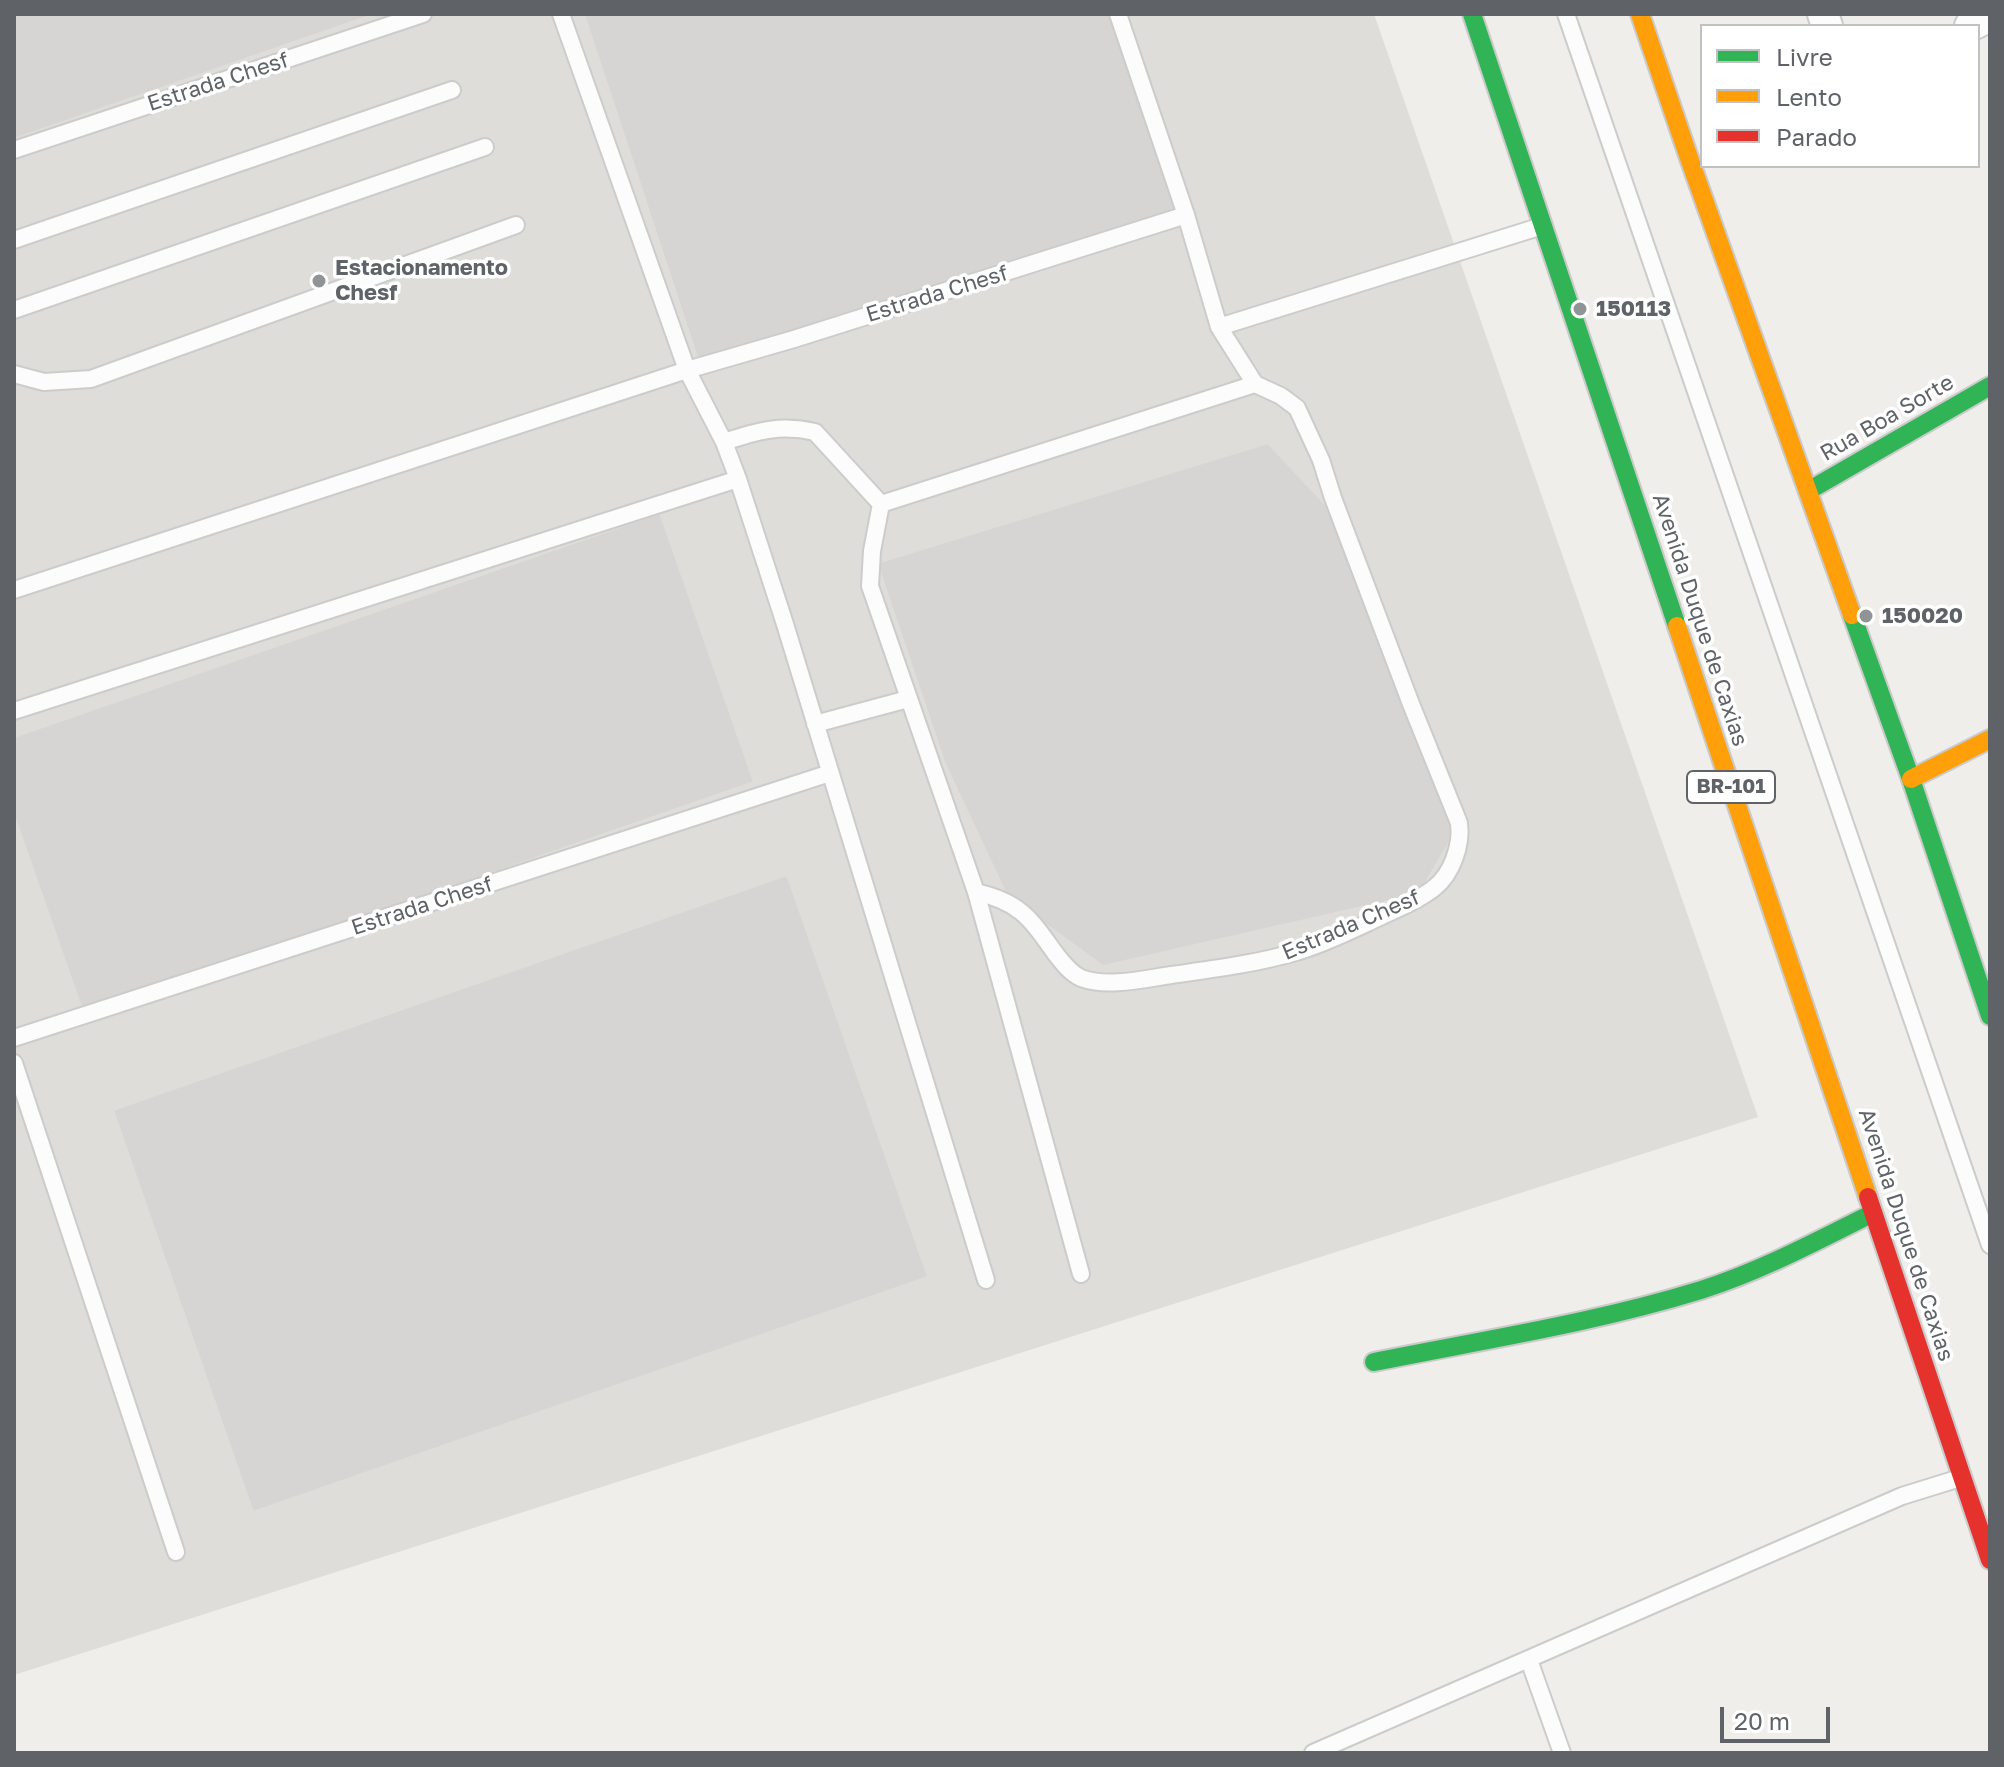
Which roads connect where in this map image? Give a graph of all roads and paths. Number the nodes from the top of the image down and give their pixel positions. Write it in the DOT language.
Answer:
graph roads {
  1 [pos="423,14"];
  2 [pos="561,14"];
  3 [pos="1118,14"];
  4 [pos="1472,14"];
  5 [pos="1566,14"];
  6 [pos="1640,14"];
  7 [pos="452,90"];
  8 [pos="485,147"];
  9 [pos="14,150"];
  10 [pos="1695,155"];
  11 [pos="1186,215"];
  12 [pos="516,225"];
  13 [pos="1543,226"];
  14 [pos="14,240"];
  15 [pos="14,310"];
  16 [pos="1219,327"];
  17 [pos="687,370"];
  18 [pos="14,374"];
  19 [pos="1255,384"];
  20 [pos="1990,386"];
  21 [pos="724,442"];
  22 [pos="738,479"];
  23 [pos="1808,491"];
  24 [pos="881,504"];
  25 [pos="14,590"];
  26 [pos="908,699"];
  27 [pos="14,711"];
  28 [pos="815,724"];
  29 [pos="1990,739"];
  30 [pos="830,773"];
  31 [pos="1911,779"];
  32 [pos="976,892"];
  33 [pos="1990,1016"];
  34 [pos="14,1038"];
  35 [pos="14,1063"];
  36 [pos="1873,1213"];
  37 [pos="1990,1245"];
  38 [pos="1081,1274"];
  39 [pos="986,1280"];
  40 [pos="1374,1362"];
  41 [pos="1962,1478"];
  42 [pos="176,1552"];
  43 [pos="1990,1560"];
  44 [pos="1529,1660"];
  45 [pos="1313,1753"];
  46 [pos="1562,1753"];
  1 -- 9 [label="lane, Estrada Chesf"];
  2 -- 17 [label="lane"];
  3 -- 11 [label="lane, Estrada Chesf"];
  4 -- 13 [label="main road, Avenida Duque de Caxias / BR-101"];
  5 -- 37 [label="lane"];
  6 -- 10 [label="main road"];
  7 -- 14 [label="lane"];
  8 -- 15 [label="lane"];
  10 -- 23 [label="main road"];
  11 -- 16 [label="lane, Estrada Chesf"];
  11 -- 17 [label="lane, Estrada Chesf"];
  12 -- 18 [label="lane"];
  13 -- 16 [label="lane"];
  13 -- 36 [label="main road, Avenida Duque de Caxias / BR-101"];
  16 -- 19 [label="lane, Estrada Chesf"];
  17 -- 21 [label="lane"];
  17 -- 25 [label="lane, Estrada Chesf"];
  19 -- 24 [label="lane"];
  19 -- 32 [label="lane, Estrada Chesf"];
  20 -- 23 [label="main road, Rua Boa Sorte"];
  21 -- 22 [label="lane"];
  21 -- 24 [label="lane"];
  22 -- 27 [label="lane"];
  22 -- 28 [label="lane"];
  23 -- 31 [label="main road"];
  24 -- 26 [label="lane"];
  26 -- 28 [label="lane"];
  26 -- 32 [label="lane"];
  28 -- 30 [label="lane"];
  29 -- 31 [label="main road"];
  30 -- 34 [label="lane, Estrada Chesf"];
  30 -- 39 [label="lane"];
  31 -- 33 [label="main road"];
  32 -- 38 [label="lane"];
  35 -- 42 [label="lane"];
  36 -- 40 [label="main road"];
  36 -- 41 [label="main road, Avenida Duque de Caxias / BR-101"];
  41 -- 43 [label="main road, Avenida Duque de Caxias / BR-101"];
  41 -- 44 [label="lane"];
  44 -- 45 [label="lane"];
  44 -- 46 [label="lane"];
}
